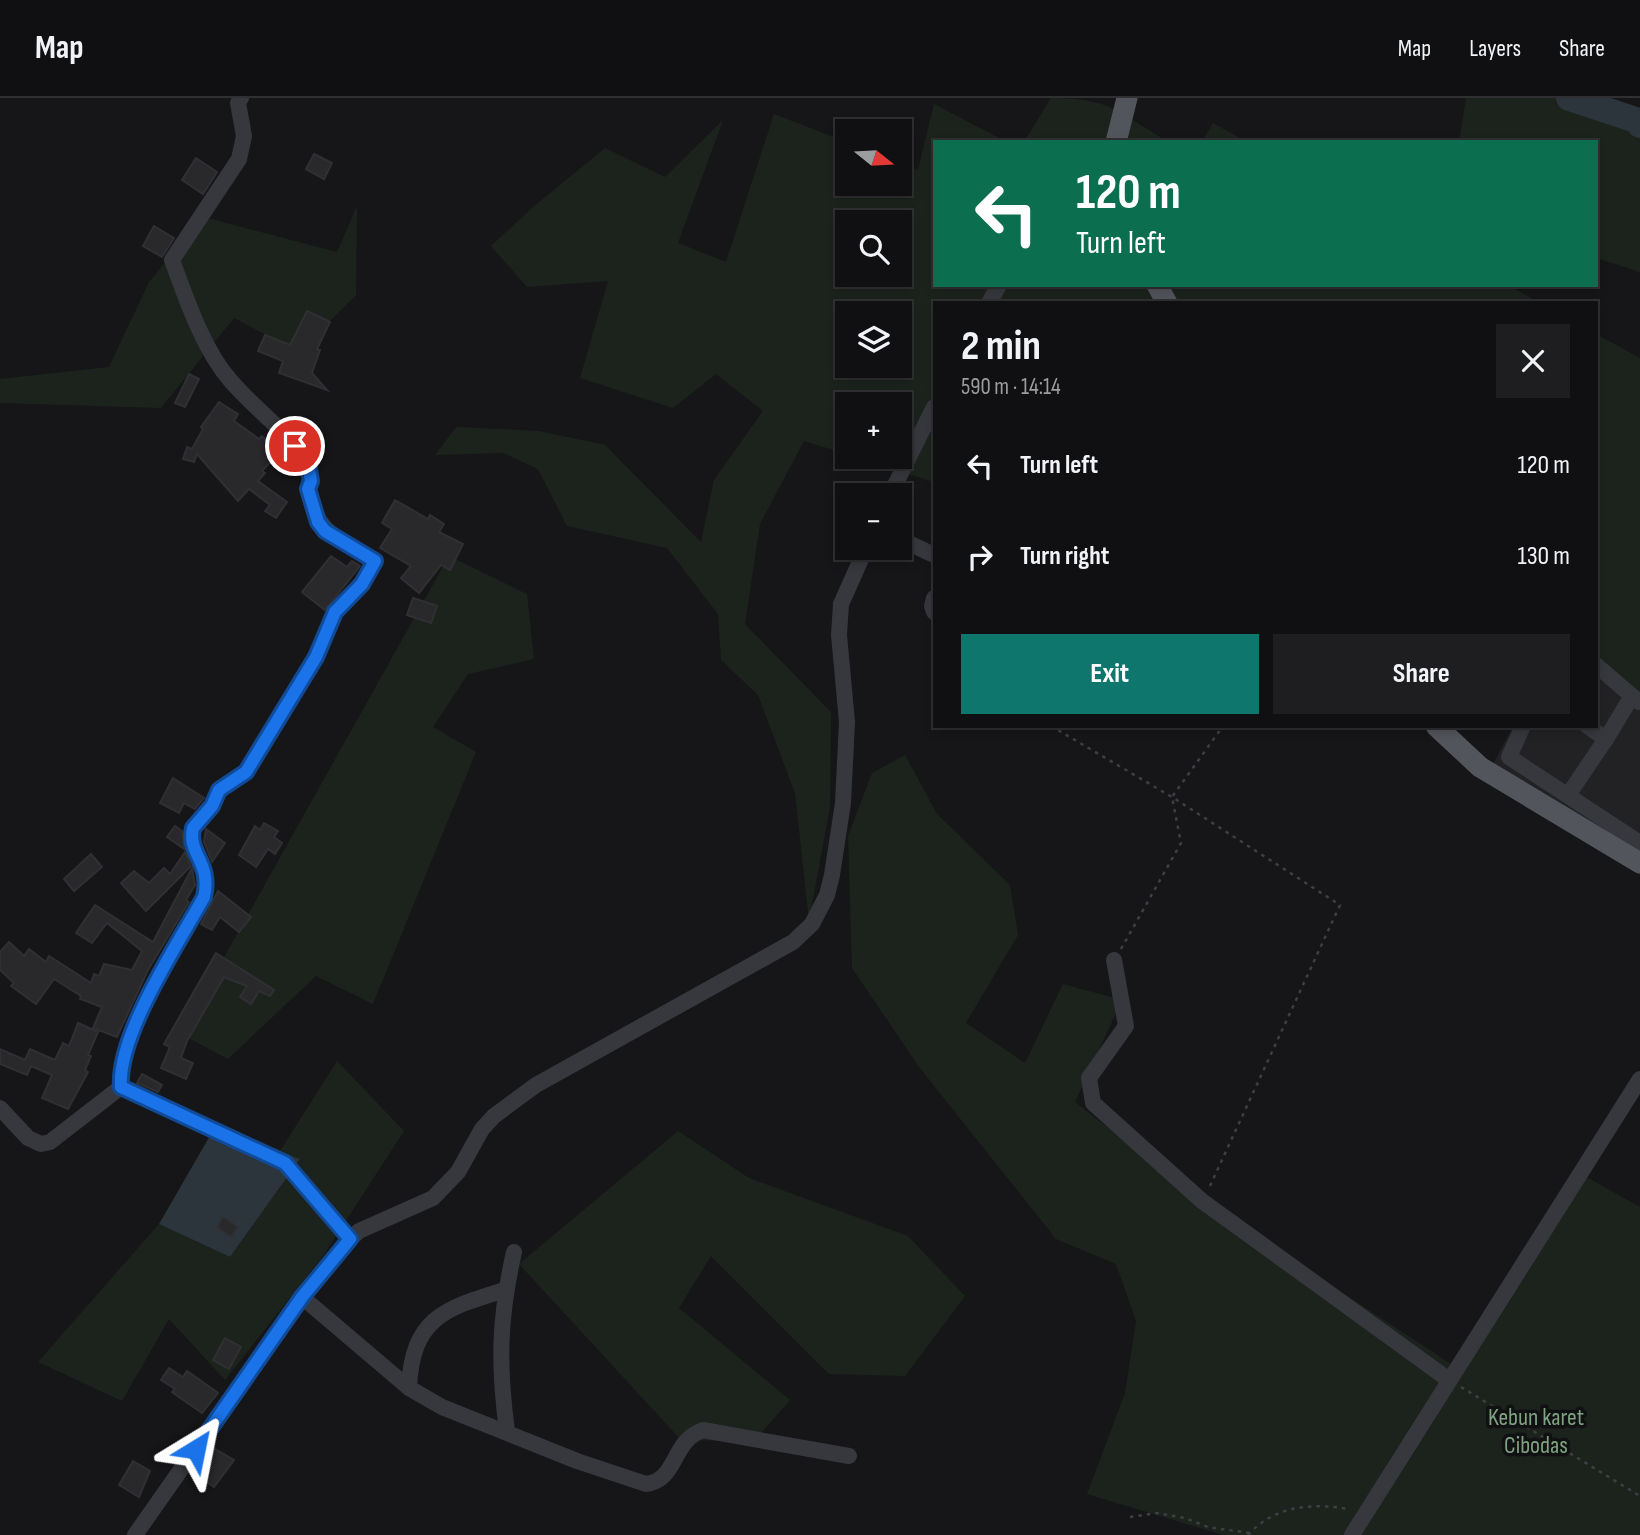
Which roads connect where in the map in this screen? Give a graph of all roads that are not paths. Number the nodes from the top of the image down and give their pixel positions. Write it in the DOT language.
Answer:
graph roads {
  1 [pos="240,98"];
  2 [pos="1127,98"];
  3 [pos="1116,140"];
  4 [pos="933,409"];
  5 [pos="896,483"];
  6 [pos="912,545"];
  7 [pos="933,555"];
  8 [pos="861,560"];
  9 [pos="1598,668"];
  10 [pos="1636,700"];
  11 [pos="1438,728"];
  12 [pos="1522,728"];
  13 [pos="1590,728"];
  14 [pos="1606,739"];
  15 [pos="1568,795"];
  16 [pos="1640,843"];
  17 [pos="1640,863"];
  18 [pos="1114,960"];
  19 [pos="1640,1079"];
  20 [pos="121,1087"];
  21 [pos="0,1108"];
  22 [pos="350,1239"];
  23 [pos="514,1252"];
  24 [pos="506,1290"];
  25 [pos="302,1297"];
  26 [pos="1450,1380"];
  27 [pos="409,1388"];
  28 [pos="507,1431"];
  29 [pos="849,1456"];
  30 [pos="135,1535"];
  31 [pos="1352,1535"];
  1 -- 20 [label="street"];
  2 -- 3 [label="main road"];
  4 -- 5 [label="street"];
  6 -- 7 [label="street"];
  8 -- 22 [label="street"];
  9 -- 10 [label="street"];
  10 -- 14 [label="street"];
  11 -- 17 [label="main road"];
  12 -- 15 [label="street"];
  13 -- 14 [label="street"];
  14 -- 15 [label="street"];
  15 -- 16 [label="street"];
  18 -- 26 [label="street"];
  19 -- 26 [label="street"];
  20 -- 21 [label="street"];
  20 -- 22 [label="street"];
  22 -- 25 [label="street"];
  23 -- 24 [label="street"];
  24 -- 27 [label="street"];
  24 -- 28 [label="street"];
  25 -- 27 [label="street"];
  25 -- 30 [label="street"];
  26 -- 31 [label="street"];
  27 -- 28 [label="street"];
  28 -- 29 [label="street"];
}
